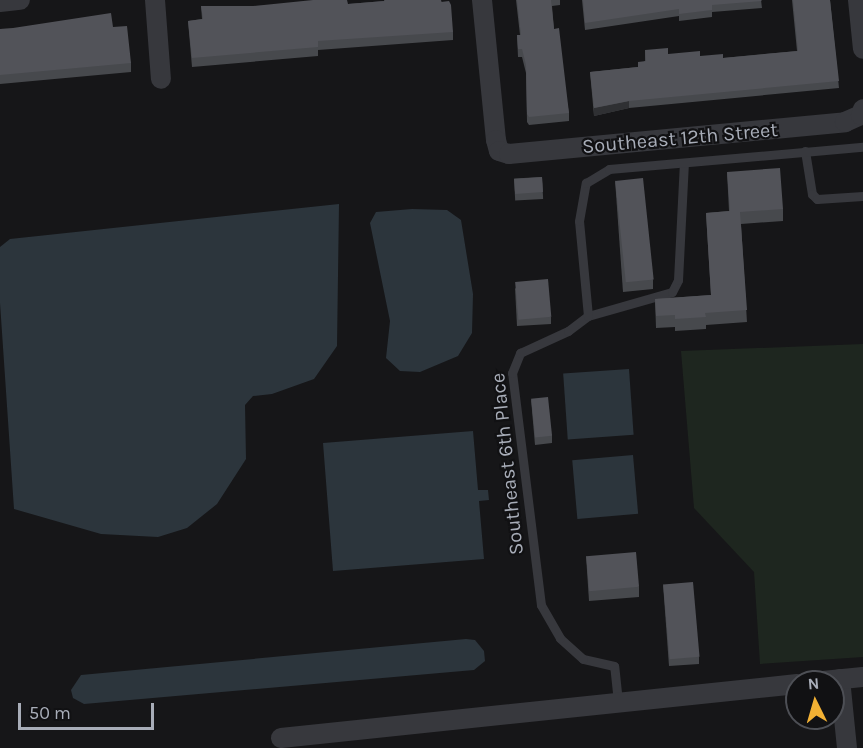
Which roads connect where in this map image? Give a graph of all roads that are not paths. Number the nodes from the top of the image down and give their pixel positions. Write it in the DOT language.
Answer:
graph roads {
  1 [pos="21,0"];
  2 [pos="155,0"];
  3 [pos="482,0"];
  4 [pos="858,0"];
  5 [pos="0,2"];
  6 [pos="863,49"];
  7 [pos="161,79"];
  8 [pos="862,112"];
  9 [pos="863,147"];
  10 [pos="805,151"];
  11 [pos="684,163"];
  12 [pos="863,196"];
  13 [pos="588,316"];
  14 [pos="863,677"];
  15 [pos="845,679"];
  16 [pos="785,685"];
  17 [pos="618,702"];
  18 [pos="845,722"];
  19 [pos="281,738"];
  20 [pos="848,748"];
  1 -- 5 [label="street"];
  2 -- 7 [label="street"];
  3 -- 8 [label="street, Southeast 12th Street"];
  4 -- 6 [label="street"];
  9 -- 10 [label="lane"];
  10 -- 11 [label="lane"];
  10 -- 12 [label="lane"];
  11 -- 13 [label="lane"];
  11 -- 13 [label="lane"];
  13 -- 17 [label="lane, Southeast 6th Place"];
  14 -- 15 [label="street"];
  16 -- 17 [label="street"];
  17 -- 19 [label="street"];
  18 -- 20 [label="street"];
}
